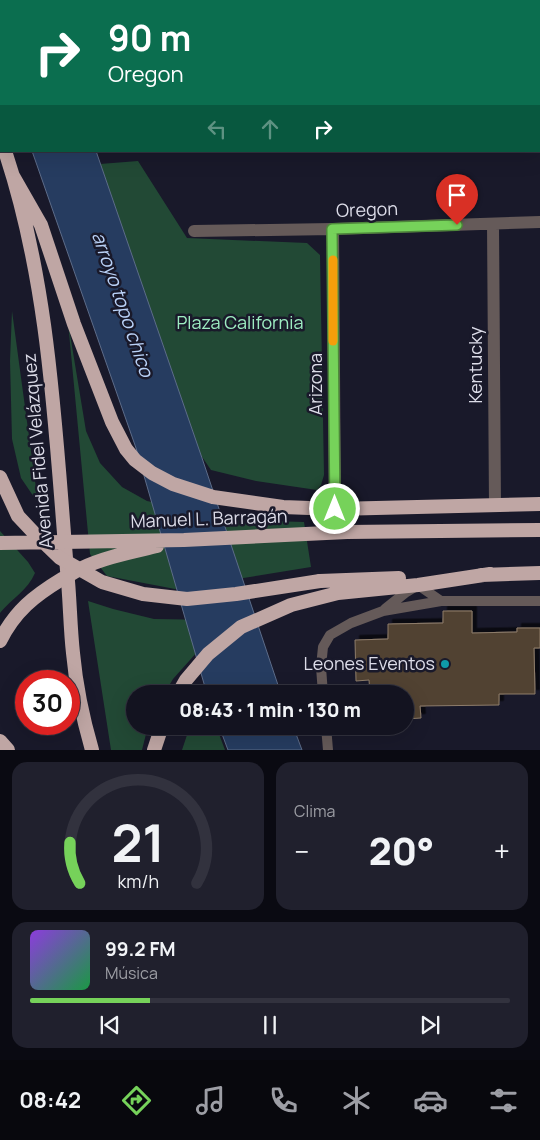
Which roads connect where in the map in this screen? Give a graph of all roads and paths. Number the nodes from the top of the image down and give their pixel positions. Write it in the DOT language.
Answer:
graph roads {
  1 [pos="5,152"];
  2 [pos="13,176"];
  3 [pos="540,222"];
  4 [pos="492,224"];
  5 [pos="332,229"];
  6 [pos="194,231"];
  7 [pos="0,477"];
  8 [pos="540,504"];
  9 [pos="495,506"];
  10 [pos="335,509"];
  11 [pos="540,530"];
  12 [pos="184,540"];
  13 [pos="0,543"];
  14 [pos="540,573"];
  15 [pos="490,574"];
  16 [pos="418,585"];
  17 [pos="441,601"];
  18 [pos="540,601"];
  19 [pos="383,611"];
  20 [pos="0,641"];
  21 [pos="183,685"];
  22 [pos="323,685"];
  23 [pos="159,735"];
  24 [pos="327,735"];
  25 [pos="0,741"];
  26 [pos="8,750"];
  27 [pos="92,750"];
  28 [pos="154,750"];
  29 [pos="328,750"];
  1 -- 2 [label="highway, Avenida Fidel Velázquez"];
  2 -- 10 [label="highway"];
  2 -- 27 [label="highway, Avenida Fidel Velázquez"];
  3 -- 4 [label="street, Oregon"];
  4 -- 5 [label="street, Oregon"];
  4 -- 9 [label="street, Kentucky"];
  5 -- 6 [label="street, Oregon"];
  5 -- 10 [label="street, Arizona"];
  7 -- 15 [label="highway, bridge"];
  8 -- 9 [label="highway"];
  9 -- 10 [label="highway"];
  11 -- 12 [label="highway, Manuel L. Barragán, bridge"];
  12 -- 13 [label="highway, Manuel L. Barragán, bridge"];
  12 -- 20 [label="highway, bridge"];
  14 -- 15 [label="highway"];
  15 -- 16 [label="highway"];
  16 -- 17 [label="lane"];
  16 -- 19 [label="lane"];
  16 -- 21 [label="highway"];
  17 -- 18 [label="lane"];
  17 -- 19 [label="lane"];
  19 -- 22 [label="lane"];
  23 -- 28 [label="highway"];
  24 -- 29 [label="lane"];
  25 -- 26 [label="highway"];
}
